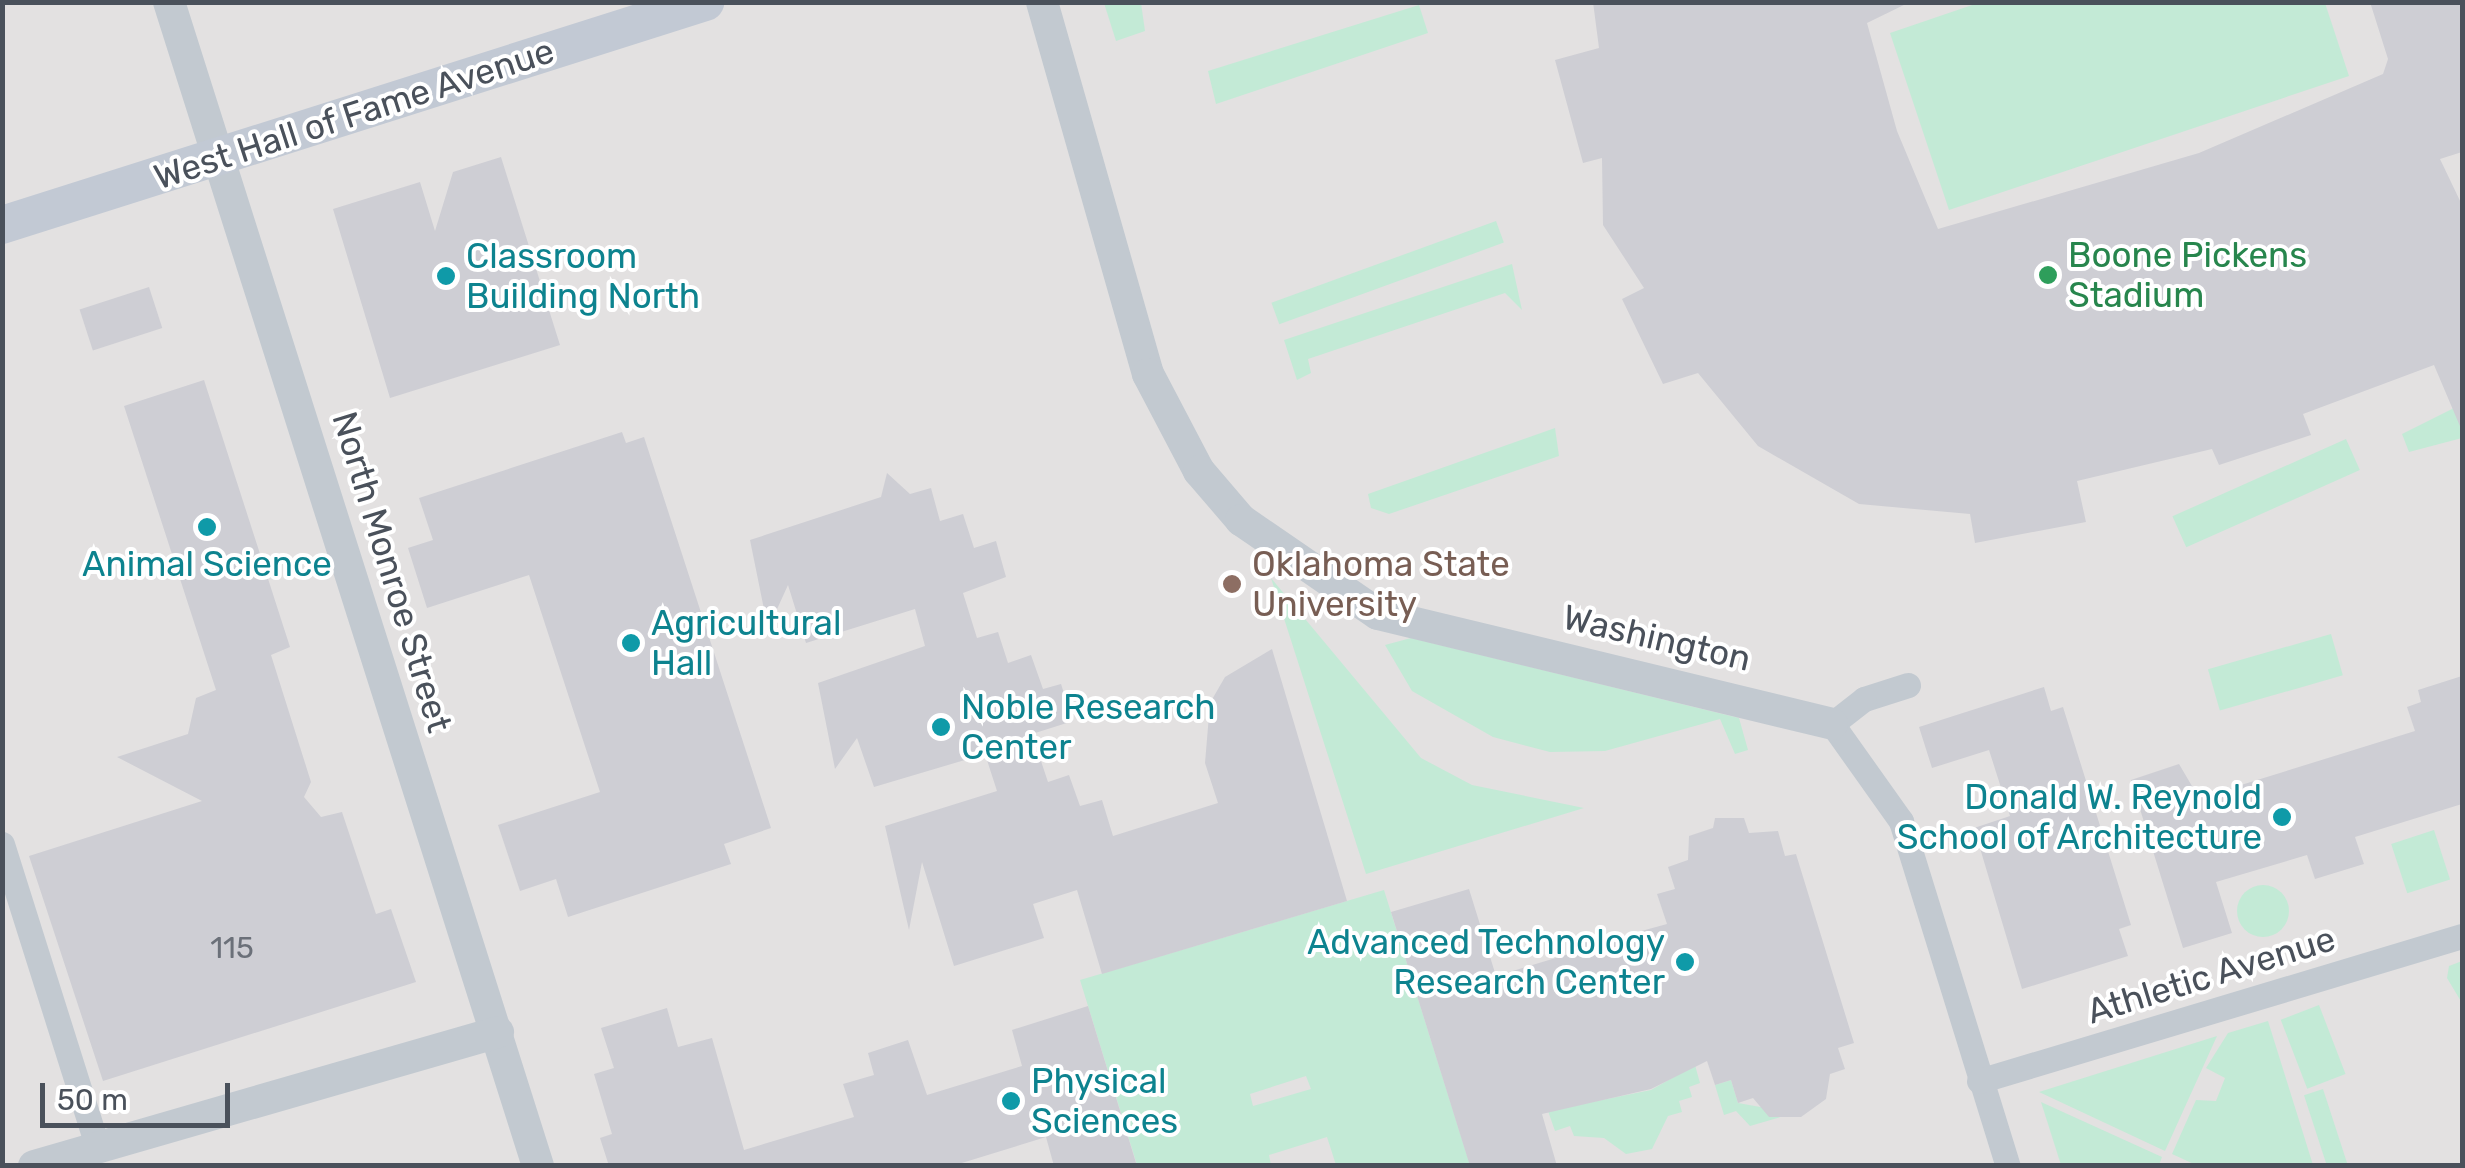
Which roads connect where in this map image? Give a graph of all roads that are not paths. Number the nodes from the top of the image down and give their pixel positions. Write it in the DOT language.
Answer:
graph roads {
  1 [pos="169,2"];
  2 [pos="705,2"];
  3 [pos="1042,2"];
  4 [pos="221,157"];
  5 [pos="2,224"];
  6 [pos="1908,685"];
  7 [pos="1832,724"];
  8 [pos="2,844"];
  9 [pos="2462,936"];
  10 [pos="498,1032"];
  11 [pos="1979,1081"];
  12 [pos="98,1148"];
  13 [pos="34,1166"];
  14 [pos="538,1166"];
  15 [pos="2008,1166"];
  1 -- 4 [label="street, North Monroe Street"];
  2 -- 4 [label="main road, West Hall of Fame Avenue"];
  3 -- 7 [label="street, Washington"];
  4 -- 5 [label="main road, West Hall of Fame Avenue"];
  4 -- 10 [label="street, North Monroe Street"];
  6 -- 7 [label="street"];
  7 -- 11 [label="street"];
  8 -- 12 [label="street"];
  9 -- 11 [label="street, Athletic Avenue"];
  10 -- 12 [label="street"];
  10 -- 14 [label="street, North Monroe Street"];
  11 -- 15 [label="street"];
  12 -- 13 [label="street"];
}
